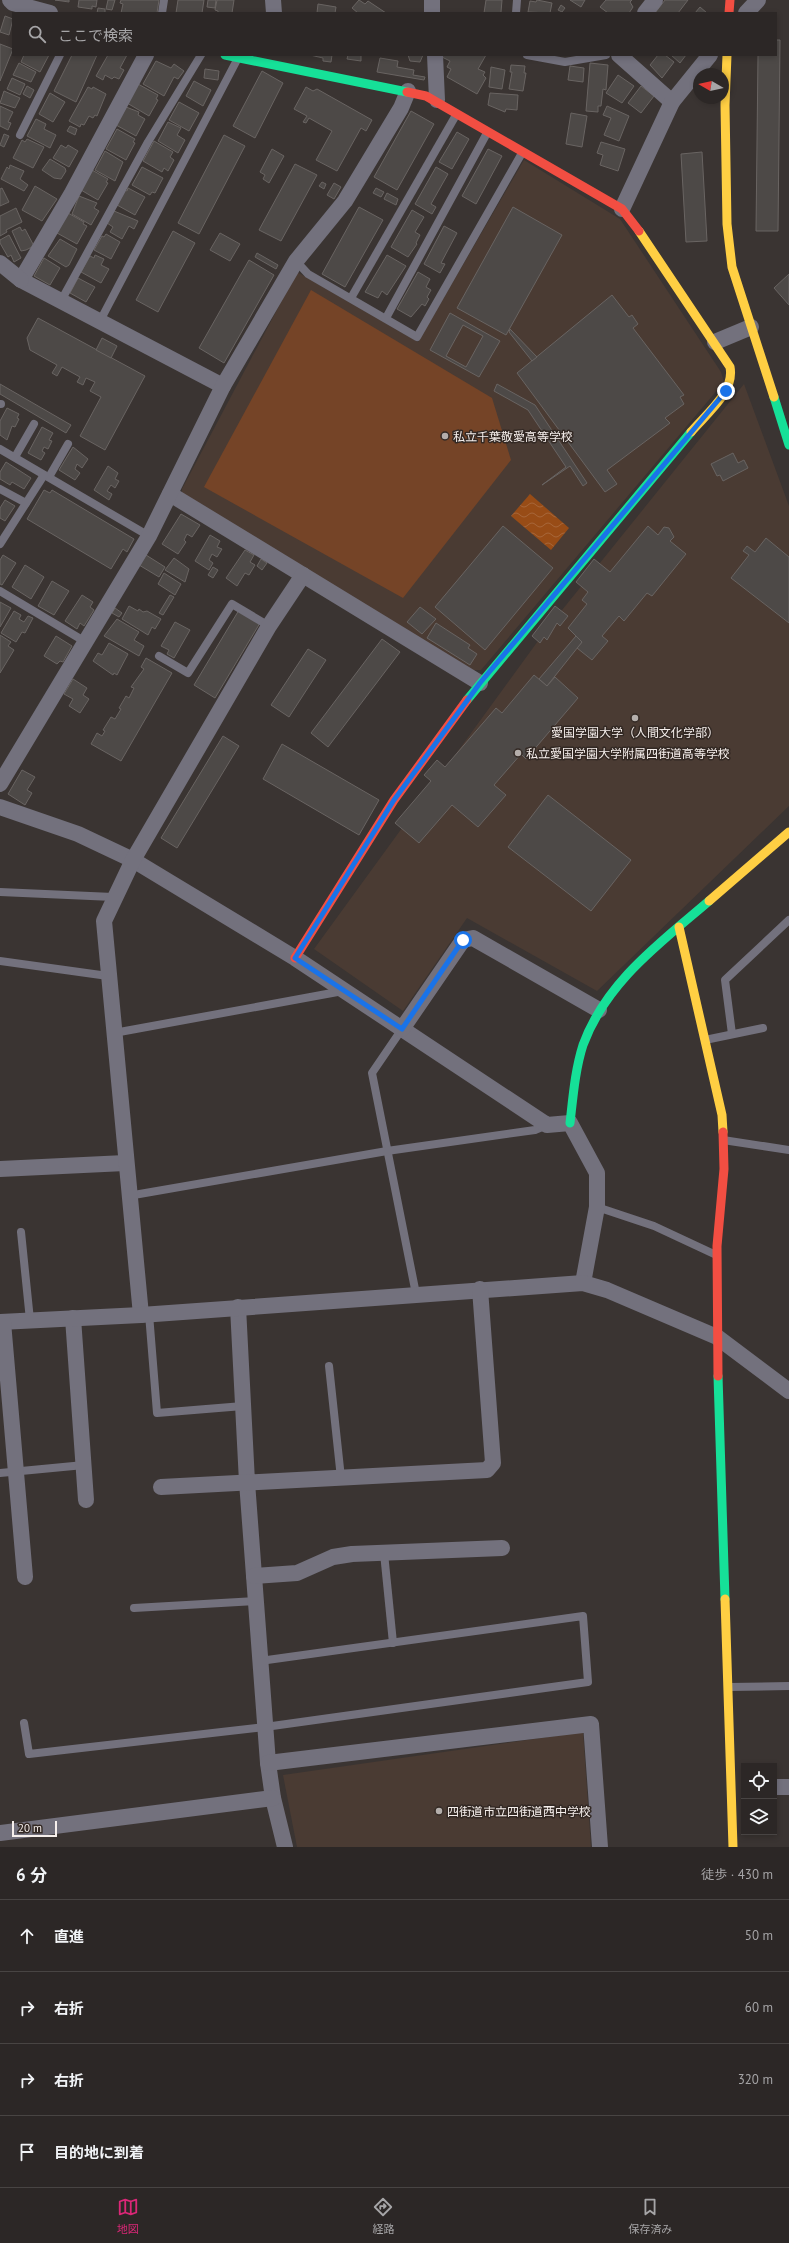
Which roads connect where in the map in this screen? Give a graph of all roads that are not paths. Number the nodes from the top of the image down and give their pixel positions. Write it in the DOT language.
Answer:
graph roads {
  1 [pos="10,0"];
  2 [pos="164,0"];
  3 [pos="273,0"];
  4 [pos="432,0"];
  5 [pos="517,0"];
  6 [pos="655,0"];
  7 [pos="730,0"];
  8 [pos="758,0"];
  9 [pos="46,12"];
  10 [pos="162,12"];
  11 [pos="274,12"];
  12 [pos="432,12"];
  13 [pos="516,12"];
  14 [pos="647,12"];
  15 [pos="729,12"];
  16 [pos="747,12"];
  17 [pos="60,56"];
  18 [pos="145,56"];
  19 [pos="200,56"];
  20 [pos="229,56"];
  21 [pos="435,56"];
  22 [pos="532,56"];
  23 [pos="600,56"];
  24 [pos="620,56"];
  25 [pos="709,56"];
  26 [pos="727,56"];
  27 [pos="238,58"];
  28 [pos="270,59"];
  29 [pos="408,91"];
  30 [pos="437,100"];
  31 [pos="672,102"];
  32 [pos="457,112"];
  33 [pos="489,130"];
  34 [pos="20,135"];
  35 [pos="523,150"];
  36 [pos="622,209"];
  37 [pos="296,261"];
  38 [pos="0,263"];
  39 [pos="21,280"];
  40 [pos="351,298"];
  41 [pos="61,301"];
  42 [pos="386,318"];
  43 [pos="100,321"];
  44 [pos="751,327"];
  45 [pos="715,342"];
  46 [pos="223,386"];
  47 [pos="34,424"];
  48 [pos="68,444"];
  49 [pos="789,445"];
  50 [pos="0,449"];
  51 [pos="16,457"];
  52 [pos="46,476"];
  53 [pos="0,489"];
  54 [pos="170,494"];
  55 [pos="26,503"];
  56 [pos="149,536"];
  57 [pos="0,544"];
  58 [pos="302,575"];
  59 [pos="0,591"];
  60 [pos="269,626"];
  61 [pos="84,641"];
  62 [pos="159,656"];
  63 [pos="480,683"];
  64 [pos="0,784"];
  65 [pos="0,807"];
  66 [pos="789,832"];
  67 [pos="133,860"];
  68 [pos="0,892"];
  69 [pos="114,897"];
  70 [pos="789,920"];
  71 [pos="679,927"];
  72 [pos="295,958"];
  73 [pos="0,961"];
  74 [pos="108,976"];
  75 [pos="344,991"];
  76 [pos="600,1010"];
  77 [pos="762,1028"];
  78 [pos="402,1029"];
  79 [pos="114,1034"];
  80 [pos="732,1034"];
  81 [pos="704,1040"];
  82 [pos="570,1123"];
  83 [pos="547,1125"];
  84 [pos="722,1140"];
  85 [pos="789,1150"];
  86 [pos="387,1151"];
  87 [pos="125,1163"];
  88 [pos="0,1170"];
  89 [pos="128,1196"];
  90 [pos="597,1207"];
  91 [pos="21,1232"];
  92 [pos="717,1256"];
  93 [pos="583,1283"];
  94 [pos="480,1289"];
  95 [pos="416,1294"];
  96 [pos="238,1307"];
  97 [pos="145,1314"];
  98 [pos="73,1318"];
  99 [pos="30,1320"];
  100 [pos="2,1322"];
  101 [pos="717,1337"];
  102 [pos="329,1366"];
  103 [pos="789,1391"];
  104 [pos="243,1406"];
  105 [pos="84,1464"];
  106 [pos="18,1471"];
  107 [pos="0,1473"];
  108 [pos="341,1478"];
  109 [pos="247,1482"];
  110 [pos="161,1487"];
  111 [pos="86,1500"];
  112 [pos="502,1548"];
  113 [pos="384,1553"];
  114 [pos="254,1576"];
  115 [pos="25,1577"];
  116 [pos="256,1601"];
  117 [pos="134,1608"];
  118 [pos="393,1643"];
  119 [pos="260,1661"];
  120 [pos="789,1686"];
  121 [pos="728,1687"];
  122 [pos="24,1723"];
  123 [pos="265,1727"];
  124 [pos="268,1763"];
  125 [pos="777,1787"];
  126 [pos="789,1787"];
  127 [pos="737,1789"];
  128 [pos="274,1798"];
  129 [pos="0,1833"];
  130 [pos="285,1847"];
  131 [pos="600,1847"];
  132 [pos="733,1847"];
  1 -- 9 [label="street"];
  2 -- 10 [label="lane"];
  3 -- 11 [label="street"];
  4 -- 12 [label="street"];
  5 -- 13 [label="lane"];
  6 -- 14 [label="street"];
  7 -- 15 [label="street"];
  8 -- 16 [label="street"];
  17 -- 34 [label="lane"];
  18 -- 39 [label="street"];
  19 -- 41 [label="lane"];
  20 -- 27 [label="street"];
  21 -- 30 [label="street"];
  22 -- 23 [label="lane"];
  24 -- 31 [label="street"];
  25 -- 31 [label="street"];
  26 -- 44 [label="street"];
  27 -- 28 [label="street"];
  27 -- 43 [label="lane"];
  28 -- 29 [label="street"];
  29 -- 30 [label="street"];
  29 -- 37 [label="street"];
  30 -- 32 [label="street"];
  31 -- 36 [label="street"];
  32 -- 33 [label="street"];
  32 -- 40 [label="lane"];
  33 -- 35 [label="street"];
  33 -- 42 [label="lane"];
  35 -- 36 [label="street"];
  35 -- 42 [label="lane"];
  36 -- 45 [label="street"];
  37 -- 40 [label="lane"];
  37 -- 46 [label="street"];
  38 -- 39 [label="street"];
  39 -- 41 [label="street"];
  40 -- 42 [label="lane"];
  41 -- 43 [label="street"];
  43 -- 46 [label="street"];
  44 -- 45 [label="street"];
  44 -- 49 [label="street"];
  45 -- 63 [label="street"];
  46 -- 54 [label="street"];
  47 -- 51 [label="lane"];
  48 -- 52 [label="lane"];
  50 -- 51 [label="lane"];
  51 -- 52 [label="lane"];
  52 -- 55 [label="lane"];
  52 -- 56 [label="lane"];
  53 -- 55 [label="lane"];
  54 -- 56 [label="street"];
  54 -- 58 [label="street"];
  55 -- 57 [label="lane"];
  56 -- 61 [label="street"];
  58 -- 60 [label="street"];
  58 -- 63 [label="street"];
  59 -- 61 [label="lane"];
  60 -- 62 [label="lane"];
  60 -- 67 [label="street"];
  61 -- 64 [label="street"];
  63 -- 72 [label="street"];
  65 -- 67 [label="street"];
  66 -- 71 [label="street"];
  67 -- 69 [label="street"];
  67 -- 72 [label="street"];
  68 -- 69 [label="lane"];
  69 -- 74 [label="street"];
  70 -- 80 [label="lane"];
  71 -- 76 [label="street"];
  71 -- 81 [label="street"];
  72 -- 75 [label="street"];
  73 -- 74 [label="lane"];
  74 -- 79 [label="street"];
  75 -- 78 [label="street"];
  75 -- 79 [label="lane"];
  76 -- 78 [label="street"];
  76 -- 82 [label="street"];
  77 -- 80 [label="lane"];
  78 -- 83 [label="street"];
  78 -- 86 [label="lane"];
  79 -- 87 [label="street"];
  80 -- 81 [label="lane"];
  81 -- 84 [label="street"];
  82 -- 83 [label="street"];
  82 -- 90 [label="street"];
  83 -- 86 [label="lane"];
  84 -- 85 [label="lane"];
  84 -- 92 [label="street"];
  86 -- 89 [label="lane"];
  86 -- 95 [label="lane"];
  87 -- 88 [label="street"];
  87 -- 89 [label="street"];
  89 -- 97 [label="street"];
  90 -- 92 [label="lane"];
  90 -- 93 [label="street"];
  91 -- 99 [label="lane"];
  92 -- 101 [label="street"];
  93 -- 94 [label="street"];
  93 -- 101 [label="street"];
  94 -- 95 [label="street"];
  94 -- 108 [label="street"];
  95 -- 96 [label="street"];
  96 -- 97 [label="street"];
  96 -- 104 [label="street"];
  97 -- 98 [label="street"];
  97 -- 104 [label="lane"];
  98 -- 99 [label="street"];
  98 -- 105 [label="street"];
  99 -- 100 [label="street"];
  100 -- 106 [label="street"];
  101 -- 103 [label="street"];
  101 -- 121 [label="street"];
  102 -- 108 [label="lane"];
  104 -- 109 [label="street"];
  105 -- 106 [label="lane"];
  105 -- 111 [label="street"];
  106 -- 107 [label="lane"];
  106 -- 115 [label="street"];
  108 -- 109 [label="street"];
  109 -- 110 [label="street"];
  109 -- 114 [label="street"];
  112 -- 113 [label="street"];
  113 -- 114 [label="street"];
  113 -- 118 [label="lane"];
  114 -- 116 [label="street"];
  116 -- 117 [label="lane"];
  116 -- 119 [label="street"];
  118 -- 119 [label="lane"];
  118 -- 123 [label="lane"];
  119 -- 123 [label="street"];
  120 -- 121 [label="lane"];
  121 -- 127 [label="street"];
  122 -- 123 [label="lane"];
  123 -- 124 [label="street"];
  124 -- 128 [label="street"];
  124 -- 131 [label="street"];
  125 -- 126 [label="street"];
  127 -- 132 [label="street"];
  128 -- 129 [label="street"];
  128 -- 130 [label="street"];
}
